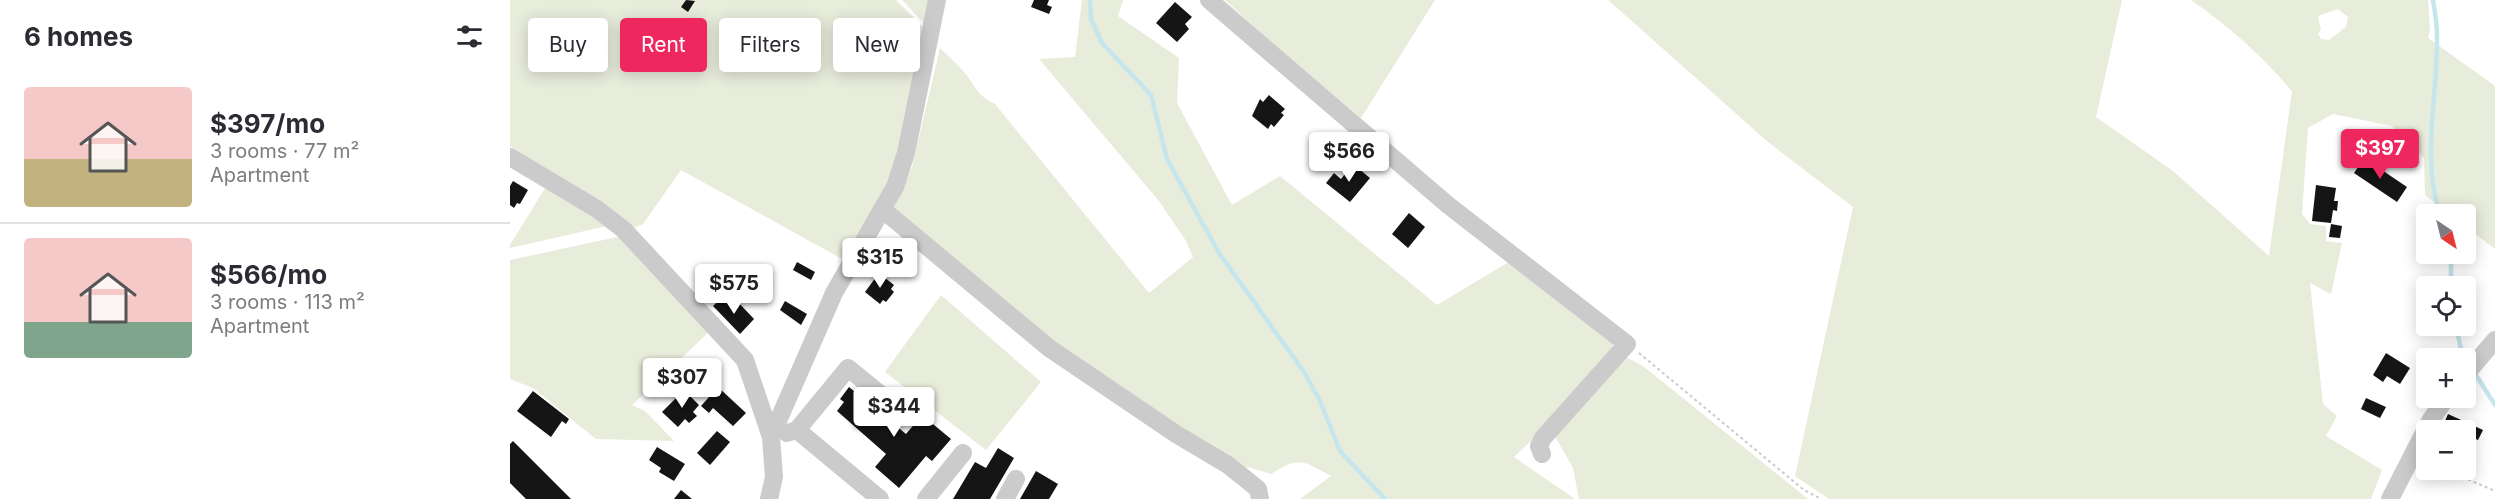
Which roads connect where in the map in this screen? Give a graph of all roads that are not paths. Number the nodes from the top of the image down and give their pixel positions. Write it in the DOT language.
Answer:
graph roads {
  1 [pos="937,0"];
  2 [pos="1209,0"];
  3 [pos="510,157"];
  4 [pos="882,209"];
  5 [pos="2495,340"];
  6 [pos="2476,362"];
  7 [pos="2439,408"];
  8 [pos="907,416"];
  9 [pos="797,430"];
  10 [pos="771,437"];
  11 [pos="963,453"];
  12 [pos="1542,454"];
  13 [pos="1016,479"];
  14 [pos="769,499"];
  15 [pos="880,499"];
  16 [pos="926,499"];
  17 [pos="1005,499"];
  18 [pos="1260,499"];
  19 [pos="2390,499"];
  1 -- 4 [label="street"];
  2 -- 12 [label="street"];
  3 -- 10 [label="street"];
  4 -- 10 [label="street"];
  4 -- 18 [label="street"];
  5 -- 6 [label="street"];
  7 -- 19 [label="street"];
  8 -- 9 [label="street"];
  9 -- 10 [label="street"];
  9 -- 15 [label="street"];
  10 -- 14 [label="street"];
  11 -- 16 [label="street"];
  13 -- 17 [label="street"];
}
